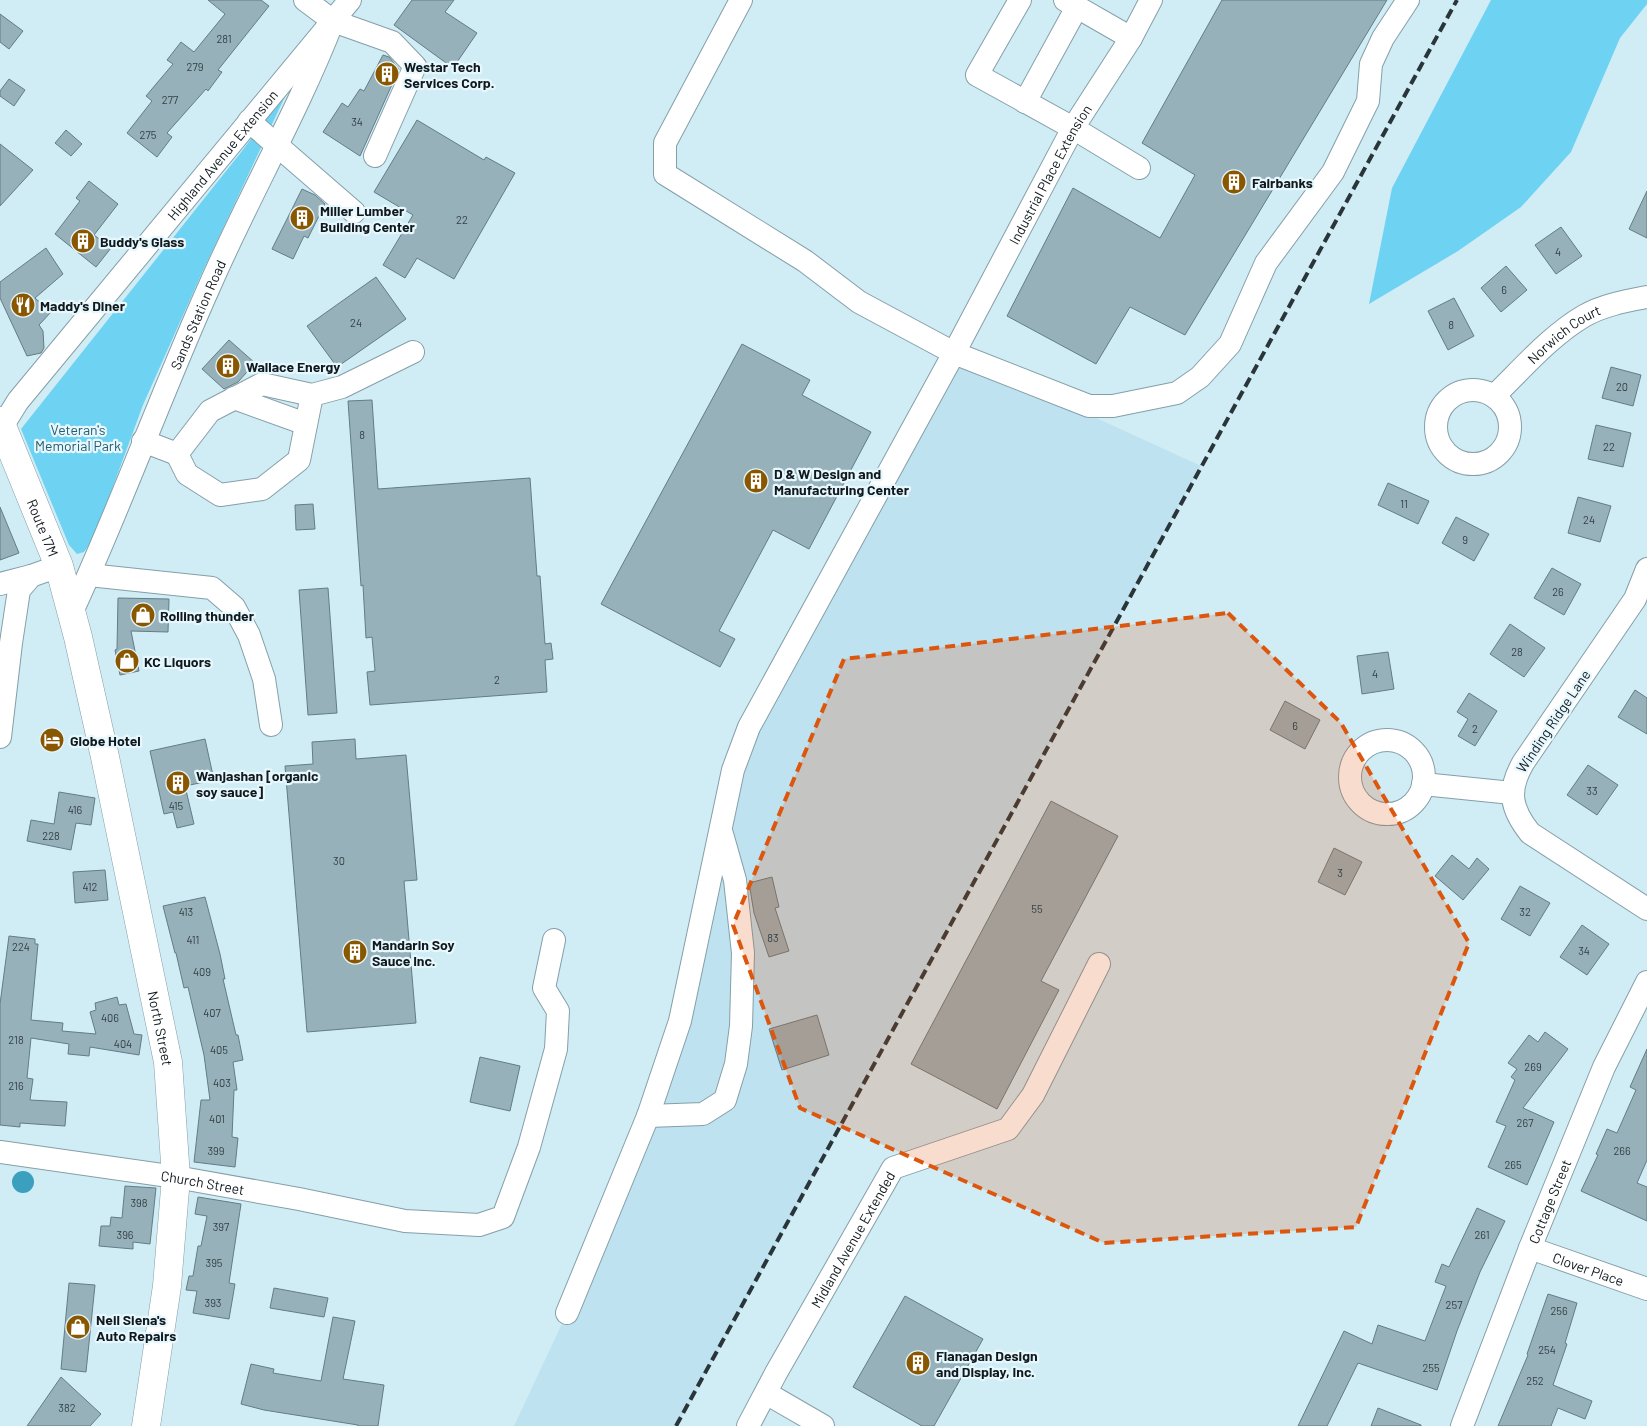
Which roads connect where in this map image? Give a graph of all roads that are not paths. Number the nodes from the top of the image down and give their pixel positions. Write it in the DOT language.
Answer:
graph roads {
  1 [pos="305,0"];
  2 [pos="350,0"];
  3 [pos="741,0"];
  4 [pos="1020,0"];
  5 [pos="1152,0"];
  6 [pos="1408,0"];
  7 [pos="1071,3"];
  8 [pos="333,21"];
  9 [pos="1131,38"];
  10 [pos="1024,102"];
  11 [pos="249,122"];
  12 [pos="1073,128"];
  13 [pos="276,146"];
  14 [pos="376,156"];
  15 [pos="1139,168"];
  16 [pos="354,212"];
  17 [pos="1647,297"];
  18 [pos="413,352"];
  19 [pos="954,353"];
  20 [pos="312,395"];
  21 [pos="1494,396"];
  22 [pos="234,398"];
  23 [pos="306,424"];
  24 [pos="1,426"];
  25 [pos="143,441"];
  26 [pos="177,454"];
  27 [pos="59,566"];
  28 [pos="1647,569"];
  29 [pos="89,575"];
  30 [pos="31,576"];
  31 [pos="0,584"];
  32 [pos="75,626"];
  33 [pos="272,725"];
  34 [pos="0,737"];
  35 [pos="1423,784"];
  36 [pos="1512,793"];
  37 [pos="721,829"];
  38 [pos="1647,909"];
  39 [pos="554,940"];
  40 [pos="1099,964"];
  41 [pos="1647,982"];
  42 [pos="648,1116"];
  43 [pos="0,1152"];
  44 [pos="176,1178"];
  45 [pos="1530,1248"];
  46 [pos="1647,1289"];
  47 [pos="566,1313"];
  48 [pos="766,1393"];
  49 [pos="146,1426"];
  50 [pos="748,1426"];
  51 [pos="823,1426"];
  52 [pos="1462,1426"];
  1 -- 8 [label="street"];
  2 -- 8 [label="street, Highland Avenue Extension"];
  3 -- 19 [label="street"];
  4 -- 10 [label="street"];
  5 -- 9 [label="street, Industrial Place Extension"];
  6 -- 19 [label="street"];
  7 -- 9 [label="street"];
  7 -- 10 [label="street"];
  8 -- 11 [label="street, Highland Avenue Extension"];
  8 -- 13 [label="street, Sands Station Road"];
  8 -- 14 [label="street"];
  9 -- 12 [label="street, Industrial Place Extension"];
  10 -- 12 [label="street"];
  11 -- 13 [label="street"];
  11 -- 24 [label="street, Highland Avenue Extension"];
  12 -- 15 [label="street"];
  12 -- 19 [label="street, Industrial Place Extension"];
  13 -- 16 [label="street"];
  13 -- 25 [label="street, Sands Station Road"];
  17 -- 21 [label="street, Norwich Court"];
  18 -- 20 [label="street"];
  19 -- 37 [label="street, Industrial Place Extension"];
  20 -- 22 [label="street"];
  20 -- 23 [label="street"];
  22 -- 23 [label="street"];
  22 -- 26 [label="street"];
  23 -- 26 [label="street"];
  24 -- 27 [label="main road, Route 17M"];
  25 -- 26 [label="street"];
  25 -- 29 [label="street, Sands Station Road"];
  27 -- 30 [label="street"];
  27 -- 32 [label="main road, Route 17M"];
  28 -- 36 [label="street, Winding Ridge Lane"];
  29 -- 32 [label="street, Sands Station Road"];
  29 -- 33 [label="street"];
  30 -- 31 [label="street"];
  30 -- 34 [label="street"];
  32 -- 44 [label="main road, North Street"];
  35 -- 36 [label="street"];
  36 -- 38 [label="street"];
  37 -- 42 [label="street, Industrial Place Extension"];
  37 -- 42 [label="street"];
  39 -- 44 [label="street, Church Street"];
  40 -- 48 [label="street, Midland Avenue Extended"];
  41 -- 45 [label="street, Cottage Street"];
  42 -- 47 [label="street, Industrial Place Extension"];
  43 -- 44 [label="street, Church Street"];
  44 -- 49 [label="main road, North Street"];
  45 -- 46 [label="street, Clover Place"];
  45 -- 52 [label="street, Cottage Street"];
  48 -- 50 [label="street, Midland Avenue Extended"];
  48 -- 51 [label="street"];
}
